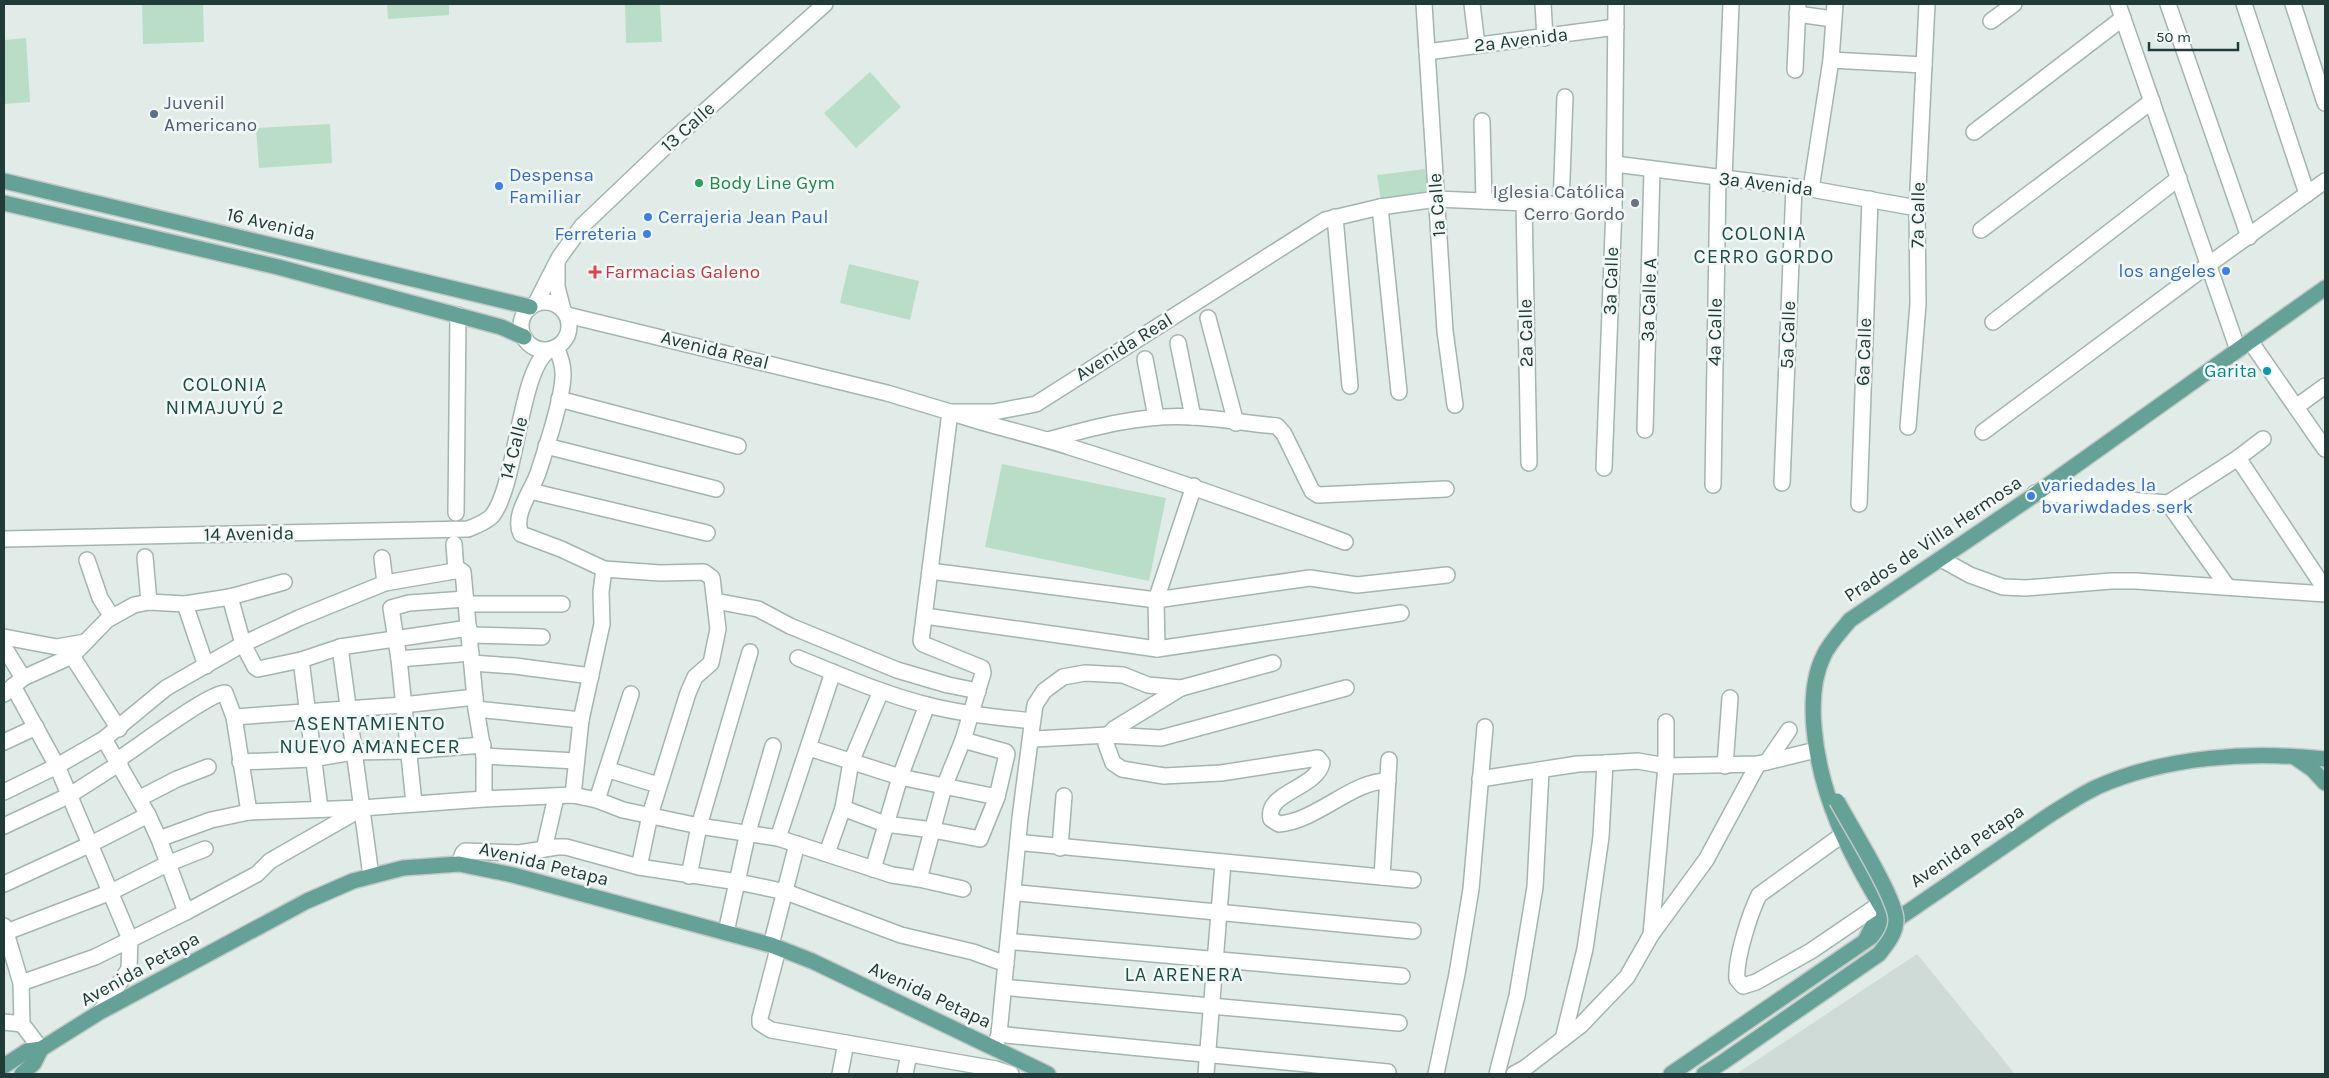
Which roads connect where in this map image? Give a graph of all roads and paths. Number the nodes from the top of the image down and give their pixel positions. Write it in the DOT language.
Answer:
graph roads {
  1 [pos="825,4"];
  2 [pos="1424,4"];
  3 [pos="1472,4"];
  4 [pos="1542,4"];
  5 [pos="1616,4"];
  6 [pos="1731,4"];
  7 [pos="1927,4"];
  8 [pos="2014,4"];
  9 [pos="2168,4"];
  10 [pos="2244,4"];
  11 [pos="2293,4"];
  12 [pos="1797,9"];
  13 [pos="1834,11"];
  14 [pos="2121,11"];
  15 [pos="1991,21"];
  16 [pos="1616,27"];
  17 [pos="1545,38"];
  18 [pos="1477,45"];
  19 [pos="1426,52"];
  20 [pos="1831,60"];
  21 [pos="1924,65"];
  22 [pos="1795,70"];
  23 [pos="1565,97"];
  24 [pos="2152,100"];
  25 [pos="2325,103"];
  26 [pos="1482,121"];
  27 [pos="1974,132"];
  28 [pos="1615,164"];
  29 [pos="1652,170"];
  30 [pos="2179,178"];
  31 [pos="1721,179"];
  32 [pos="4,180"];
  33 [pos="2325,181"];
  34 [pos="1794,187"];
  35 [pos="1811,189"];
  36 [pos="2307,194"];
  37 [pos="1437,198"];
  38 [pos="1870,199"];
  39 [pos="1484,201"];
  40 [pos="4,203"];
  41 [pos="1524,203"];
  42 [pos="1561,205"];
  43 [pos="1380,207"];
  44 [pos="1614,207"];
  45 [pos="1917,208"];
  46 [pos="1335,217"];
  47 [pos="1980,230"];
  48 [pos="2248,237"];
  49 [pos="558,258"];
  50 [pos="2208,265"];
  51 [pos="2325,288"];
  52 [pos="533,305"];
  53 [pos="565,312"];
  54 [pos="458,315"];
  55 [pos="1208,318"];
  56 [pos="1993,322"];
  57 [pos="623,327"];
  58 [pos="526,340"];
  59 [pos="1178,343"];
  60 [pos="558,345"];
  61 [pos="2244,346"];
  62 [pos="1145,359"];
  63 [pos="531,372"];
  64 [pos="1350,386"];
  65 [pos="2325,386"];
  66 [pos="1399,392"];
  67 [pos="559,399"];
  68 [pos="1455,405"];
  69 [pos="2296,407"];
  70 [pos="950,412"];
  71 [pos="1156,417"];
  72 [pos="1193,417"];
  73 [pos="1236,423"];
  74 [pos="1908,427"];
  75 [pos="1645,430"];
  76 [pos="1983,432"];
  77 [pos="2263,439"];
  78 [pos="1048,440"];
  79 [pos="546,446"];
  80 [pos="738,446"];
  81 [pos="2325,449"];
  82 [pos="2238,458"];
  83 [pos="1529,463"];
  84 [pos="1604,468"];
  85 [pos="1782,483"];
  86 [pos="1713,485"];
  87 [pos="1194,486"];
  88 [pos="716,489"];
  89 [pos="1446,489"];
  90 [pos="530,491"];
  91 [pos="2035,494"];
  92 [pos="2168,503"];
  93 [pos="1859,504"];
  94 [pos="456,513"];
  95 [pos="491,516"];
  96 [pos="707,533"];
  97 [pos="4,539"];
  98 [pos="1346,542"];
  99 [pos="454,544"];
  100 [pos="145,558"];
  101 [pos="382,558"];
  102 [pos="1941,559"];
  103 [pos="87,560"];
  104 [pos="604,569"];
  105 [pos="456,571"];
  106 [pos="930,571"];
  107 [pos="1447,575"];
  108 [pos="284,582"];
  109 [pos="385,583"];
  110 [pos="2227,586"];
  111 [pos="2325,589"];
  112 [pos="2325,594"];
  113 [pos="230,597"];
  114 [pos="1156,600"];
  115 [pos="715,601"];
  116 [pos="149,602"];
  117 [pos="467,602"];
  118 [pos="185,604"];
  119 [pos="562,604"];
  120 [pos="1401,613"];
  121 [pos="925,616"];
  122 [pos="112,617"];
  123 [pos="469,631"];
  124 [pos="4,637"];
  125 [pos="396,637"];
  126 [pos="542,637"];
  127 [pos="85,642"];
  128 [pos="243,644"];
  129 [pos="4,647"];
  130 [pos="340,647"];
  131 [pos="1157,649"];
  132 [pos="750,652"];
  133 [pos="72,656"];
  134 [pos="472,658"];
  135 [pos="798,658"];
  136 [pos="400,659"];
  137 [pos="301,660"];
  138 [pos="1273,663"];
  139 [pos="206,666"];
  140 [pos="833,672"];
  141 [pos="591,676"];
  142 [pos="13,686"];
  143 [pos="1181,688"];
  144 [pos="1346,688"];
  145 [pos="978,690"];
  146 [pos="881,691"];
  147 [pos="631,694"];
  148 [pos="1730,698"];
  149 [pos="476,703"];
  150 [pos="403,705"];
  151 [pos="927,705"];
  152 [pos="348,709"];
  153 [pos="306,711"];
  154 [pos="971,714"];
  155 [pos="234,717"];
  156 [pos="581,720"];
  157 [pos="1032,721"];
  158 [pos="1666,722"];
  159 [pos="1485,727"];
  160 [pos="36,728"];
  161 [pos="119,728"];
  162 [pos="1789,730"];
  163 [pos="1108,735"];
  164 [pos="104,738"];
  165 [pos="1035,739"];
  166 [pos="963,740"];
  167 [pos="4,742"];
  168 [pos="773,746"];
  169 [pos="809,748"];
  170 [pos="483,750"];
  171 [pos="1816,750"];
  172 [pos="408,751"];
  173 [pos="353,752"];
  174 [pos="2292,756"];
  175 [pos="313,759"];
  176 [pos="1389,760"];
  177 [pos="2325,760"];
  178 [pos="576,761"];
  179 [pos="119,762"];
  180 [pos="240,762"];
  181 [pos="851,762"];
  182 [pos="1605,763"];
  183 [pos="1762,763"];
  184 [pos="57,766"];
  185 [pos="1666,766"];
  186 [pos="1724,766"];
  187 [pos="208,767"];
  188 [pos="1818,767"];
  189 [pos="608,770"];
  190 [pos="1541,771"];
  191 [pos="900,777"];
  192 [pos="1480,779"];
  193 [pos="1388,781"];
  194 [pos="2325,783"];
  195 [pos="658,785"];
  196 [pos="944,786"];
  197 [pos="4,792"];
  198 [pos="70,795"];
  199 [pos="573,795"];
  200 [pos="1064,796"];
  201 [pos="556,797"];
  202 [pos="997,797"];
  203 [pos="140,798"];
  204 [pos="484,799"];
  205 [pos="598,800"];
  206 [pos="414,803"];
  207 [pos="362,808"];
  208 [pos="843,808"];
  209 [pos="320,809"];
  210 [pos="249,812"];
  211 [pos="148,815"];
  212 [pos="650,815"];
  213 [pos="885,824"];
  214 [pos="4,826"];
  215 [pos="699,826"];
  216 [pos="933,830"];
  217 [pos="748,832"];
  218 [pos="1842,834"];
  219 [pos="778,838"];
  220 [pos="159,839"];
  221 [pos="1025,843"];
  222 [pos="91,844"];
  223 [pos="797,844"];
  224 [pos="1060,848"];
  225 [pos="205,849"];
  226 [pos="544,850"];
  227 [pos="827,852"];
  228 [pos="519,853"];
  229 [pos="1223,863"];
  230 [pos="167,864"];
  231 [pos="459,864"];
  232 [pos="639,867"];
  233 [pos="873,869"];
  234 [pos="513,875"];
  235 [pos="371,876"];
  236 [pos="689,876"];
  237 [pos="1382,877"];
  238 [pos="919,878"];
  239 [pos="1413,880"];
  240 [pos="738,882"];
  241 [pos="4,884"];
  242 [pos="963,888"];
  243 [pos="111,892"];
  244 [pos="786,892"];
  245 [pos="1019,893"];
  246 [pos="1880,904"];
  247 [pos="186,912"];
  248 [pos="1219,913"];
  249 [pos="4,930"];
  250 [pos="1413,931"];
  251 [pos="726,932"];
  252 [pos="1651,935"];
  253 [pos="130,939"];
  254 [pos="1866,939"];
  255 [pos="1016,942"];
  256 [pos="775,947"];
  257 [pos="1215,960"];
  258 [pos="1006,964"];
  259 [pos="1402,976"];
  260 [pos="21,983"];
  261 [pos="1012,988"];
  262 [pos="1211,1007"];
  263 [pos="100,1012"];
  264 [pos="4,1022"];
  265 [pos="1399,1023"];
  266 [pos="22,1024"];
  267 [pos="1006,1035"];
  268 [pos="1563,1039"];
  269 [pos="846,1043"];
  270 [pos="995,1047"];
  271 [pos="41,1049"];
  272 [pos="909,1054"];
  273 [pos="1011,1056"];
  274 [pos="1207,1056"];
  275 [pos="4,1066"];
  276 [pos="963,1069"];
  277 [pos="996,1069"];
  278 [pos="1388,1072"];
  279 [pos="22,1074"];
  280 [pos="840,1074"];
  281 [pos="905,1074"];
  282 [pos="1011,1074"];
  283 [pos="1048,1074"];
  284 [pos="1206,1074"];
  285 [pos="1436,1074"];
  286 [pos="1497,1074"];
  287 [pos="1514,1074"];
  288 [pos="1671,1074"];
  289 [pos="1704,1074"];
  1 -- 49 [label="street, 13 Calle"];
  2 -- 19 [label="street, 1a Calle"];
  3 -- 18 [label="street"];
  4 -- 17 [label="street"];
  5 -- 16 [label="street, 3a Calle"];
  6 -- 31 [label="street, 4a Calle"];
  7 -- 21 [label="street, 7a Calle"];
  8 -- 15 [label="street"];
  9 -- 48 [label="street"];
  10 -- 36 [label="street"];
  11 -- 25 [label="street"];
  12 -- 13 [label="street"];
  12 -- 22 [label="street"];
  13 -- 20 [label="street"];
  14 -- 24 [label="street"];
  14 -- 27 [label="street"];
  16 -- 17 [label="street, 2a Avenida"];
  16 -- 28 [label="street, 3a Calle"];
  17 -- 18 [label="street, 2a Avenida"];
  18 -- 19 [label="street, 2a Avenida"];
  19 -- 37 [label="street, 1a Calle"];
  20 -- 21 [label="street"];
  20 -- 35 [label="street"];
  21 -- 45 [label="street, 7a Calle"];
  23 -- 42 [label="street"];
  24 -- 30 [label="street"];
  24 -- 47 [label="street"];
  26 -- 39 [label="street"];
  28 -- 29 [label="street, 3a Avenida"];
  28 -- 44 [label="street, 3a Calle"];
  29 -- 31 [label="street, 3a Avenida"];
  29 -- 75 [label="street, 3a Calle A"];
  30 -- 50 [label="street"];
  30 -- 56 [label="street"];
  31 -- 34 [label="street, 3a Avenida"];
  31 -- 86 [label="street, 4a Calle"];
  32 -- 52 [label="main road, 16 Avenida"];
  33 -- 36 [label="street"];
  34 -- 35 [label="street, 3a Avenida"];
  34 -- 85 [label="street, 5a Calle"];
  35 -- 38 [label="street, 3a Avenida"];
  36 -- 48 [label="street"];
  37 -- 39 [label="street, Avenida Real"];
  37 -- 43 [label="street, Avenida Real"];
  37 -- 68 [label="street, 1a Calle"];
  38 -- 45 [label="street, 3a Avenida"];
  38 -- 93 [label="street, 6a Calle"];
  39 -- 41 [label="street, Avenida Real"];
  40 -- 54 [label="main road"];
  41 -- 42 [label="street, Avenida Real"];
  41 -- 83 [label="street, 2a Calle"];
  42 -- 44 [label="street, Avenida Real"];
  43 -- 46 [label="street, Avenida Real"];
  43 -- 66 [label="street"];
  44 -- 84 [label="street, 3a Calle"];
  45 -- 74 [label="street, 7a Calle"];
  46 -- 64 [label="street"];
  46 -- 70 [label="street, Avenida Real"];
  48 -- 50 [label="street"];
  49 -- 52 [label="street, 13 Calle"];
  49 -- 53 [label="street"];
  50 -- 61 [label="street"];
  50 -- 76 [label="street"];
  51 -- 61 [label="main road, Prados de Villa Hermosa"];
  52 -- 53 [label="street"];
  52 -- 58 [label="street"];
  53 -- 57 [label="street, Avenida Real"];
  53 -- 60 [label="street"];
  54 -- 58 [label="main road"];
  54 -- 94 [label="street"];
  55 -- 73 [label="street"];
  57 -- 60 [label="street, Avenida Real"];
  57 -- 70 [label="street, Avenida Real"];
  58 -- 60 [label="street"];
  58 -- 63 [label="street, 14 Calle"];
  59 -- 72 [label="street"];
  60 -- 63 [label="street, 14 Calle"];
  60 -- 67 [label="street"];
  61 -- 69 [label="street"];
  61 -- 91 [label="main road, Prados de Villa Hermosa"];
  62 -- 71 [label="street"];
  63 -- 95 [label="street, 14 Calle"];
  65 -- 69 [label="street"];
  67 -- 79 [label="street"];
  67 -- 80 [label="street"];
  69 -- 81 [label="street"];
  70 -- 78 [label="street"];
  70 -- 106 [label="street"];
  71 -- 72 [label="street"];
  71 -- 78 [label="street"];
  72 -- 73 [label="street"];
  73 -- 89 [label="street"];
  77 -- 82 [label="street"];
  78 -- 87 [label="street"];
  79 -- 88 [label="street"];
  79 -- 90 [label="street"];
  82 -- 92 [label="street"];
  82 -- 111 [label="street"];
  87 -- 98 [label="street"];
  87 -- 114 [label="street"];
  90 -- 96 [label="street"];
  90 -- 104 [label="street"];
  91 -- 92 [label="street"];
  91 -- 102 [label="main road, Prados de Villa Hermosa"];
  92 -- 110 [label="street"];
  95 -- 97 [label="street, 14 Avenida"];
  99 -- 105 [label="street"];
  100 -- 116 [label="street"];
  101 -- 109 [label="street"];
  102 -- 110 [label="street"];
  102 -- 171 [label="main road, Prados de Villa Hermosa"];
  103 -- 122 [label="street"];
  104 -- 115 [label="street"];
  104 -- 141 [label="street"];
  105 -- 109 [label="street"];
  105 -- 117 [label="street"];
  106 -- 114 [label="street"];
  106 -- 121 [label="street"];
  107 -- 114 [label="street"];
  108 -- 113 [label="street"];
  109 -- 128 [label="street"];
  110 -- 112 [label="street"];
  113 -- 118 [label="street"];
  113 -- 128 [label="street"];
  114 -- 131 [label="street"];
  115 -- 145 [label="street"];
  115 -- 195 [label="street"];
  116 -- 118 [label="street"];
  116 -- 122 [label="street"];
  117 -- 119 [label="street"];
  117 -- 123 [label="street"];
  117 -- 125 [label="street"];
  118 -- 139 [label="street"];
  120 -- 131 [label="street"];
  121 -- 131 [label="street"];
  121 -- 145 [label="street"];
  122 -- 127 [label="street"];
  123 -- 125 [label="street"];
  123 -- 126 [label="street"];
  123 -- 134 [label="street"];
  124 -- 127 [label="street"];
  125 -- 130 [label="street"];
  125 -- 136 [label="street"];
  127 -- 133 [label="street"];
  128 -- 137 [label="street"];
  128 -- 139 [label="street"];
  129 -- 142 [label="street"];
  130 -- 137 [label="street"];
  130 -- 152 [label="street"];
  132 -- 215 [label="street"];
  133 -- 142 [label="street"];
  133 -- 161 [label="street"];
  134 -- 136 [label="street"];
  134 -- 141 [label="street"];
  134 -- 149 [label="street"];
  135 -- 140 [label="street"];
  136 -- 150 [label="street"];
  137 -- 153 [label="street"];
  138 -- 143 [label="street"];
  139 -- 161 [label="street"];
  140 -- 146 [label="street"];
  140 -- 169 [label="street"];
  141 -- 156 [label="street"];
  142 -- 160 [label="street"];
  143 -- 157 [label="street"];
  143 -- 163 [label="street"];
  144 -- 163 [label="street"];
  145 -- 154 [label="street"];
  146 -- 151 [label="street"];
  146 -- 181 [label="street"];
  147 -- 189 [label="street"];
  148 -- 186 [label="street"];
  149 -- 150 [label="street"];
  149 -- 156 [label="street"];
  149 -- 170 [label="street"];
  150 -- 152 [label="street"];
  150 -- 172 [label="street"];
  151 -- 154 [label="street"];
  151 -- 191 [label="street"];
  152 -- 153 [label="street"];
  152 -- 173 [label="street"];
  153 -- 155 [label="street"];
  153 -- 175 [label="street"];
  154 -- 157 [label="street"];
  154 -- 166 [label="street"];
  155 -- 179 [label="street"];
  155 -- 180 [label="street"];
  156 -- 178 [label="street"];
  157 -- 258 [label="street"];
  158 -- 185 [label="street"];
  159 -- 192 [label="street"];
  160 -- 167 [label="street"];
  160 -- 184 [label="street"];
  161 -- 164 [label="street"];
  162 -- 183 [label="street"];
  163 -- 165 [label="street"];
  163 -- 193 [label="street"];
  164 -- 179 [label="street"];
  164 -- 184 [label="street"];
  166 -- 196 [label="street"];
  166 -- 202 [label="street"];
  168 -- 217 [label="street"];
  169 -- 181 [label="street"];
  169 -- 219 [label="street"];
  170 -- 172 [label="street"];
  170 -- 178 [label="street"];
  170 -- 204 [label="street"];
  171 -- 183 [label="street"];
  171 -- 188 [label="main road, Prados de Villa Hermosa"];
  172 -- 173 [label="street"];
  172 -- 206 [label="street"];
  173 -- 175 [label="street"];
  173 -- 207 [label="street"];
  174 -- 177 [label="main road, Avenida Petapa"];
  174 -- 194 [label="main road"];
  174 -- 254 [label="main road, Avenida Petapa"];
  175 -- 180 [label="street"];
  175 -- 209 [label="street"];
  176 -- 193 [label="street"];
  178 -- 199 [label="street"];
  179 -- 198 [label="street"];
  179 -- 203 [label="street"];
  180 -- 210 [label="street"];
  181 -- 191 [label="street"];
  181 -- 208 [label="street"];
  182 -- 185 [label="street"];
  182 -- 190 [label="street"];
  182 -- 268 [label="street"];
  183 -- 186 [label="street"];
  183 -- 252 [label="street"];
  184 -- 197 [label="street"];
  184 -- 198 [label="street"];
  185 -- 186 [label="street"];
  185 -- 252 [label="street"];
  187 -- 203 [label="street"];
  188 -- 218 [label="main road, Prados de Villa Hermosa"];
  188 -- 289 [label="main road, bridge"];
  189 -- 195 [label="street"];
  189 -- 205 [label="street"];
  190 -- 192 [label="street"];
  190 -- 286 [label="street"];
  191 -- 196 [label="street"];
  191 -- 213 [label="street"];
  192 -- 285 [label="street"];
  193 -- 237 [label="street"];
  195 -- 212 [label="street"];
  196 -- 202 [label="street"];
  196 -- 216 [label="street"];
  198 -- 214 [label="street"];
  198 -- 222 [label="street"];
  199 -- 201 [label="street"];
  199 -- 205 [label="street"];
  200 -- 224 [label="street"];
  201 -- 204 [label="street"];
  201 -- 226 [label="street"];
  202 -- 216 [label="street"];
  203 -- 211 [label="street"];
  204 -- 206 [label="street"];
  205 -- 212 [label="street"];
  206 -- 207 [label="street"];
  207 -- 209 [label="street"];
  207 -- 235 [label="street"];
  207 -- 247 [label="street"];
  208 -- 213 [label="street"];
  208 -- 227 [label="street"];
  209 -- 210 [label="street"];
  210 -- 220 [label="street"];
  211 -- 220 [label="street"];
  211 -- 222 [label="street"];
  212 -- 215 [label="street"];
  212 -- 232 [label="street"];
  213 -- 216 [label="street"];
  213 -- 233 [label="street"];
  215 -- 217 [label="street"];
  215 -- 236 [label="street"];
  216 -- 238 [label="street"];
  217 -- 219 [label="street"];
  217 -- 240 [label="street"];
  218 -- 246 [label="main road, Prados de Villa Hermosa"];
  218 -- 246 [label="street"];
  219 -- 223 [label="street"];
  220 -- 230 [label="street"];
  221 -- 224 [label="street"];
  222 -- 241 [label="street"];
  222 -- 243 [label="street"];
  223 -- 227 [label="street"];
  223 -- 244 [label="street"];
  224 -- 229 [label="street"];
  225 -- 230 [label="street"];
  226 -- 228 [label="street"];
  226 -- 232 [label="street"];
  227 -- 233 [label="street"];
  228 -- 231 [label="street"];
  228 -- 234 [label="street"];
  229 -- 237 [label="street"];
  229 -- 248 [label="street"];
  230 -- 243 [label="street"];
  230 -- 247 [label="street"];
  231 -- 234 [label="main road, Avenida Petapa"];
  231 -- 235 [label="main road, Avenida Petapa"];
  232 -- 236 [label="street"];
  233 -- 238 [label="street"];
  234 -- 251 [label="main road, Avenida Petapa"];
  235 -- 263 [label="main road, Avenida Petapa"];
  236 -- 240 [label="street"];
  237 -- 239 [label="street"];
  238 -- 242 [label="street"];
  240 -- 244 [label="street"];
  240 -- 251 [label="street"];
  243 -- 249 [label="street"];
  243 -- 253 [label="street"];
  244 -- 256 [label="street"];
  244 -- 258 [label="street"];
  245 -- 248 [label="street"];
  246 -- 254 [label="main road"];
  247 -- 253 [label="street"];
  248 -- 250 [label="street"];
  248 -- 257 [label="street"];
  249 -- 260 [label="street"];
  251 -- 256 [label="main road, Avenida Petapa"];
  252 -- 268 [label="street"];
  253 -- 260 [label="street"];
  253 -- 263 [label="street"];
  254 -- 288 [label="main road, Avenida Petapa"];
  255 -- 257 [label="street"];
  256 -- 269 [label="street"];
  256 -- 270 [label="main road, Avenida Petapa"];
  257 -- 259 [label="street"];
  257 -- 262 [label="street"];
  258 -- 270 [label="street"];
  260 -- 266 [label="street"];
  261 -- 262 [label="street"];
  262 -- 265 [label="street"];
  262 -- 274 [label="street"];
  263 -- 271 [label="main road, Avenida Petapa"];
  264 -- 266 [label="street"];
  266 -- 271 [label="street"];
  267 -- 274 [label="street"];
  268 -- 287 [label="street"];
  269 -- 272 [label="street"];
  269 -- 280 [label="street"];
  270 -- 273 [label="main road, Avenida Petapa"];
  271 -- 275 [label="main road, Avenida Petapa"];
  271 -- 279 [label="main road, Avenida Petapa"];
  272 -- 276 [label="street"];
  272 -- 281 [label="street"];
  273 -- 277 [label="street"];
  273 -- 283 [label="main road, Avenida Petapa"];
  274 -- 278 [label="street"];
  274 -- 284 [label="street"];
  276 -- 277 [label="street"];
  277 -- 282 [label="street"];
}
